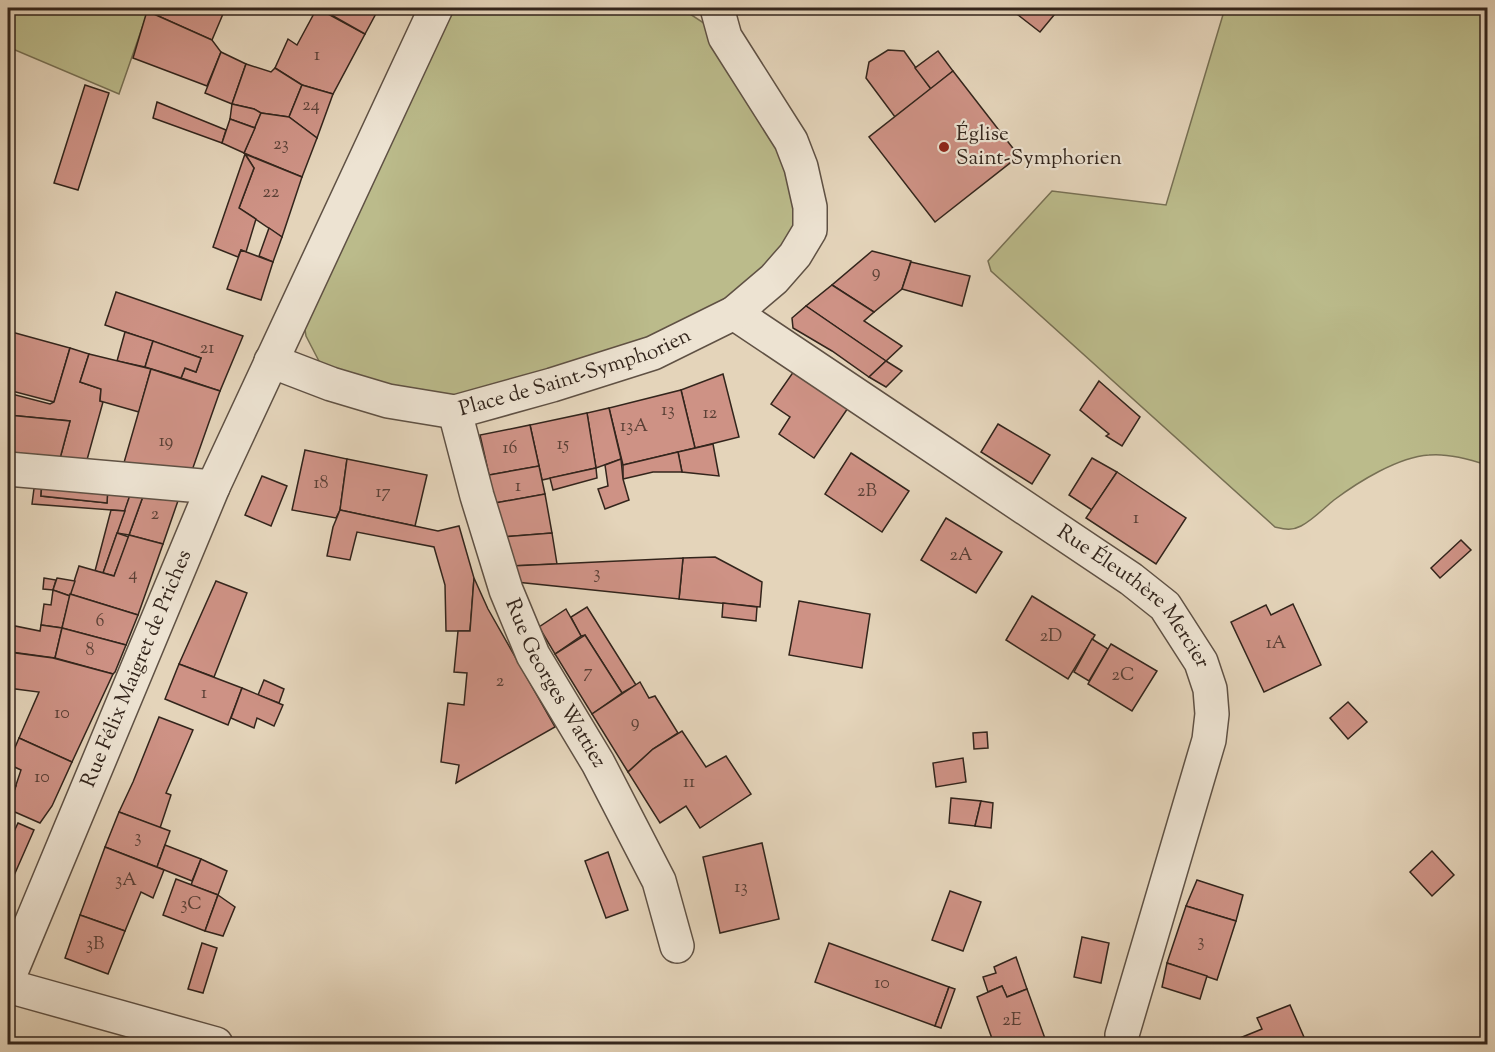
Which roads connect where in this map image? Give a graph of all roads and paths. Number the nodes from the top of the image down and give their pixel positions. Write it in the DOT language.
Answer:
graph roads {
  1 [pos="436,8"];
  2 [pos="717,8"];
  3 [pos="734,313"];
  4 [pos="271,361"];
  5 [pos="455,411"];
  6 [pos="8,469"];
  7 [pos="213,488"];
  8 [pos="677,946"];
  9 [pos="8,979"];
  10 [pos="8,986"];
  11 [pos="216,1044"];
  12 [pos="1122,1044"];
  1 -- 4 [label="street"];
  2 -- 3 [label="street, Place de Saint-Symphorien"];
  3 -- 5 [label="street, Place de Saint-Symphorien"];
  3 -- 12 [label="street, Rue Éleuthère Mercier"];
  4 -- 5 [label="street, Place de Saint-Symphorien"];
  4 -- 7 [label="street, Rue Félix Maigret de Priches"];
  5 -- 8 [label="street, Rue Georges Wattiez"];
  6 -- 7 [label="street"];
  7 -- 9 [label="street, Rue Félix Maigret de Priches"];
  10 -- 11 [label="street"];
}
